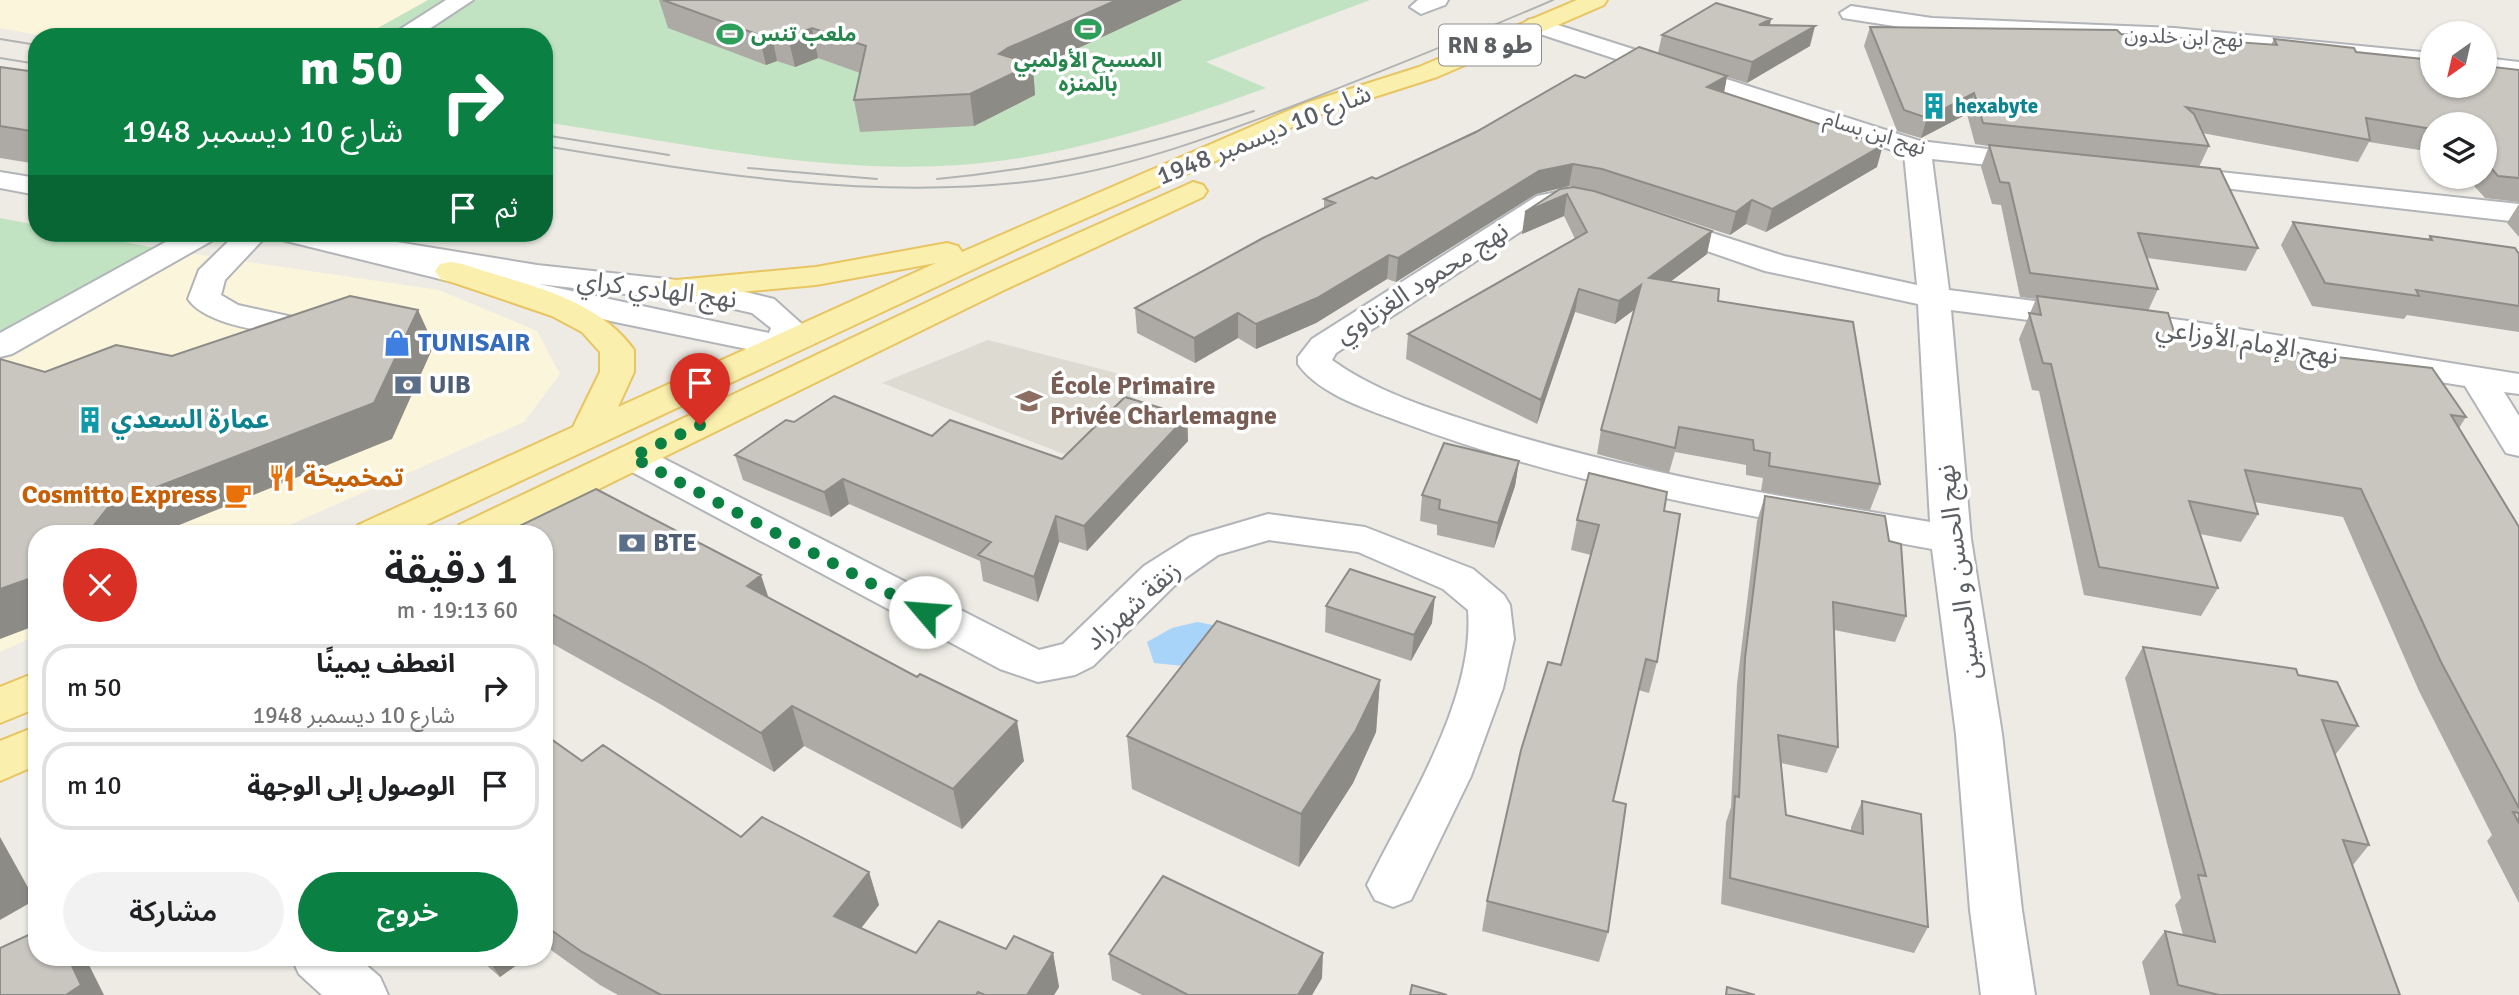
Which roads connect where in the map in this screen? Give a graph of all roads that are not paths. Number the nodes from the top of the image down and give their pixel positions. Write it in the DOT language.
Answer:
graph roads {
  1 [pos="462,0"];
  2 [pos="1595,0"];
  3 [pos="1851,13"];
  4 [pos="1536,25"];
  5 [pos="415,28"];
  6 [pos="2420,59"];
  7 [pos="2497,66"];
  8 [pos="2519,69"];
  9 [pos="1383,86"];
  10 [pos="1917,149"];
  11 [pos="2068,165"];
  12 [pos="2151,173"];
  13 [pos="0,180"];
  14 [pos="28,185"];
  15 [pos="2519,212"];
  16 [pos="1021,236"];
  17 [pos="188,242"];
  18 [pos="245,242"];
  19 [pos="330,242"];
  20 [pos="343,242"];
  21 [pos="451,271"];
  22 [pos="666,289"];
  23 [pos="1934,298"];
  24 [pos="299,328"];
  25 [pos="781,346"];
  26 [pos="0,347"];
  27 [pos="841,357"];
  28 [pos="2477,379"];
  29 [pos="2519,384"];
  30 [pos="767,392"];
  31 [pos="588,434"];
  32 [pos="2519,445"];
  33 [pos="632,457"];
  34 [pos="391,525"];
  35 [pos="492,525"];
  36 [pos="1951,539"];
  37 [pos="28,748"];
  38 [pos="0,762"];
  39 [pos="1393,885"];
  40 [pos="328,966"];
  41 [pos="361,995"];
  42 [pos="2008,995"];
  1 -- 5 [label="street"];
  2 -- 4 [label="main road, RN 8 طو"];
  3 -- 6 [label="street, نهج ابن خلدون"];
  4 -- 9 [label="main road, RN 8 طو"];
  4 -- 10 [label="street, نهج ابن بسام"];
  7 -- 8 [label="street"];
  9 -- 16 [label="main road, شارع 10 ديسمبر 1948"];
  9 -- 27 [label="main road, شارع 10 ديسمبر 1948"];
  10 -- 11 [label="street, نهج ابن بسام"];
  10 -- 23 [label="street, نهج الحسن و الحسين"];
  12 -- 15 [label="street"];
  13 -- 14 [label="street"];
  16 -- 22 [label="main road"];
  16 -- 25 [label="main road, شارع 10 ديسمبر 1948"];
  17 -- 26 [label="street"];
  18 -- 24 [label="street"];
  19 -- 21 [label="street, نهج الهادي كراي"];
  20 -- 22 [label="street, نهج الهادي كراي"];
  21 -- 25 [label="street, نهج الهادي كراي"];
  21 -- 31 [label="main road"];
  22 -- 25 [label="street, نهج الهادي كراي"];
  23 -- 28 [label="street, نهج الإمام الأوزاعي"];
  23 -- 36 [label="street, نهج الحسن و الحسين"];
  23 -- 36 [label="street, نهج محمود الغزناوي"];
  25 -- 27 [label="main road"];
  25 -- 30 [label="main road"];
  25 -- 31 [label="main road, شارع 10 ديسمبر 1948"];
  27 -- 30 [label="main road, شارع 10 ديسمبر 1948"];
  28 -- 29 [label="street, نهج الإمام الأوزاعي"];
  28 -- 32 [label="street"];
  30 -- 33 [label="main road, شارع 10 ديسمبر 1948"];
  31 -- 34 [label="main road, شارع 10 ديسمبر 1948"];
  33 -- 35 [label="main road, شارع 10 ديسمبر 1948"];
  33 -- 39 [label="street, زنقة شهرزاد"];
  36 -- 42 [label="street, نهج الحسن و الحسين"];
  37 -- 38 [label="main road"];
  40 -- 41 [label="street"];
}
